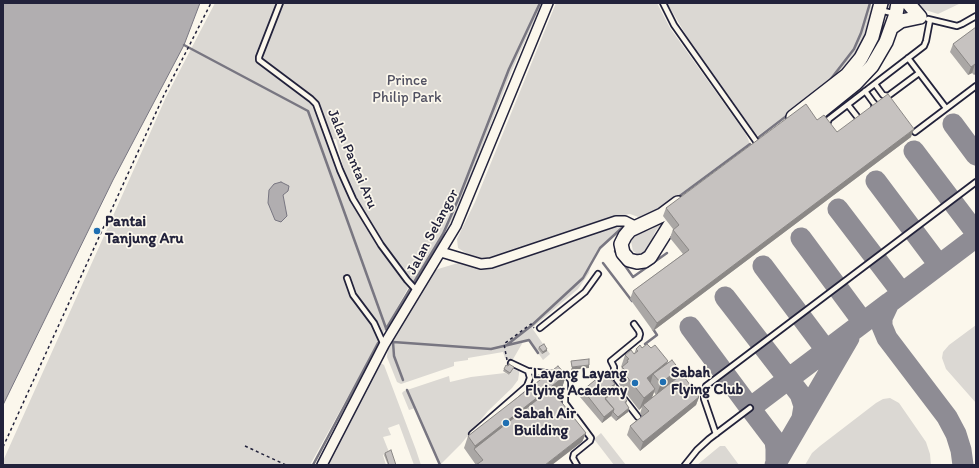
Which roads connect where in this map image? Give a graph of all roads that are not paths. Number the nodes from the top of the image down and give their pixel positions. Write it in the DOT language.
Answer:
graph roads {
  1 [pos="280,3"];
  2 [pos="548,3"];
  3 [pos="662,3"];
  4 [pos="908,3"];
  5 [pos="881,6"];
  6 [pos="897,9"];
  7 [pos="976,16"];
  8 [pos="925,18"];
  9 [pos="891,28"];
  10 [pos="908,58"];
  11 [pos="919,73"];
  12 [pos="874,84"];
  13 [pos="976,86"];
  14 [pos="865,92"];
  15 [pos="848,105"];
  16 [pos="874,107"];
  17 [pos="946,108"];
  18 [pos="809,120"];
  19 [pos="853,123"];
  20 [pos="782,125"];
  21 [pos="830,129"];
  22 [pos="915,132"];
  23 [pos="770,135"];
  24 [pos="758,144"];
  25 [pos="745,154"];
  26 [pos="976,182"];
  27 [pos="687,196"];
  28 [pos="670,226"];
  29 [pos="637,227"];
  30 [pos="441,252"];
  31 [pos="598,274"];
  32 [pos="347,278"];
  33 [pos="417,291"];
  34 [pos="634,324"];
  35 [pos="540,328"];
  36 [pos="384,345"];
  37 [pos="509,363"];
  38 [pos="528,371"];
  39 [pos="750,408"];
  40 [pos="638,417"];
  41 [pos="472,434"];
  42 [pos="716,434"];
  43 [pos="322,465"];
  44 [pos="577,465"];
  45 [pos="685,465"];
  1 -- 33 [label="lane, Jalan Pantai Aru"];
  2 -- 30 [label="street, Jalan Selangor"];
  3 -- 24 [label="lane"];
  4 -- 8 [label="main road"];
  5 -- 6 [label="lane"];
  5 -- 20 [label="main road"];
  6 -- 8 [label="lane"];
  6 -- 9 [label="main road"];
  7 -- 8 [label="lane"];
  8 -- 9 [label="main road"];
  8 -- 10 [label="lane"];
  9 -- 18 [label="main road"];
  10 -- 11 [label="lane"];
  10 -- 12 [label="lane"];
  11 -- 12 [label="lane"];
  11 -- 17 [label="lane"];
  12 -- 14 [label="lane"];
  13 -- 17 [label="lane"];
  14 -- 15 [label="lane"];
  14 -- 16 [label="lane"];
  15 -- 19 [label="lane"];
  15 -- 21 [label="lane"];
  17 -- 22 [label="lane"];
  23 -- 24 [label="main road"];
  24 -- 25 [label="main road"];
  26 -- 42 [label="lane"];
  27 -- 29 [label="main road"];
  28 -- 29 [label="main road"];
  29 -- 30 [label="street"];
  30 -- 33 [label="street, Jalan Selangor"];
  31 -- 35 [label="lane"];
  32 -- 36 [label="lane"];
  33 -- 36 [label="street, Jalan Selangor"];
  34 -- 40 [label="lane"];
  36 -- 43 [label="street, Jalan Selangor"];
  37 -- 38 [label="lane"];
  38 -- 41 [label="lane"];
  38 -- 44 [label="lane"];
  39 -- 42 [label="lane"];
  42 -- 45 [label="lane"];
}
